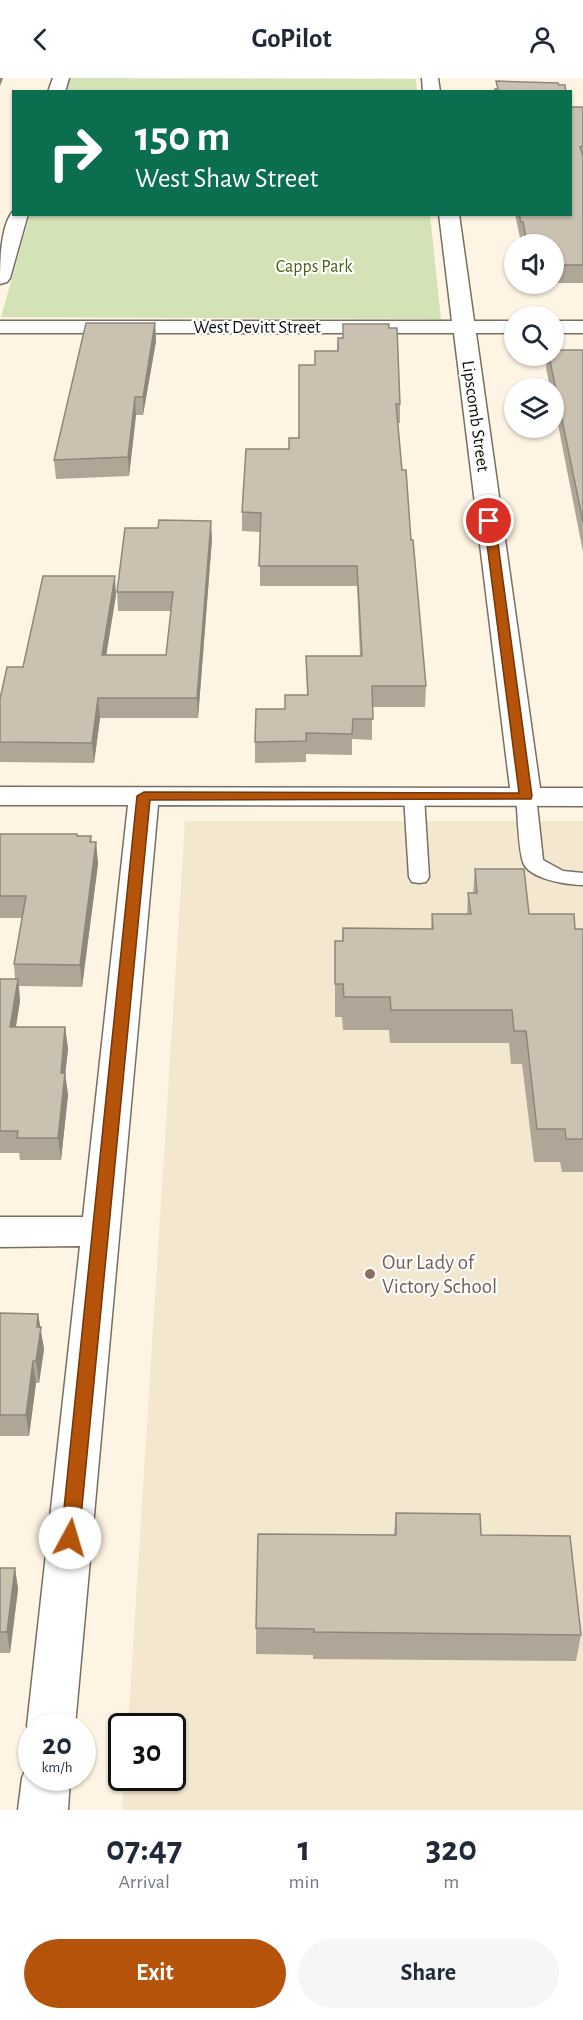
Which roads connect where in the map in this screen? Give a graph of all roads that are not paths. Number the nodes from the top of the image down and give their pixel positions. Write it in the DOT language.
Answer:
graph roads {
  1 [pos="18,216"];
  2 [pos="449,216"];
  3 [pos="0,278"];
  4 [pos="0,327"];
  5 [pos="464,327"];
  6 [pos="504,327"];
  7 [pos="564,327"];
  8 [pos="583,327"];
  9 [pos="0,796"];
  10 [pos="144,796"];
  11 [pos="414,796"];
  12 [pos="526,796"];
  13 [pos="583,796"];
  14 [pos="419,877"];
  15 [pos="583,879"];
  16 [pos="101,1231"];
  17 [pos="0,1232"];
  18 [pos="52,1713"];
  19 [pos="45,1791"];
  20 [pos="43,1810"];
  1 -- 3 [label="street"];
  2 -- 5 [label="street, Lipscomb Street"];
  4 -- 5 [label="street, West Devitt Street"];
  5 -- 6 [label="street, West Devitt Street"];
  5 -- 12 [label="street, Lipscomb Street"];
  7 -- 8 [label="street"];
  9 -- 10 [label="street"];
  10 -- 11 [label="street"];
  10 -- 16 [label="street"];
  11 -- 12 [label="street"];
  11 -- 14 [label="lane"];
  12 -- 13 [label="street"];
  12 -- 15 [label="lane"];
  16 -- 17 [label="street"];
  16 -- 18 [label="street"];
  19 -- 20 [label="street"];
}
